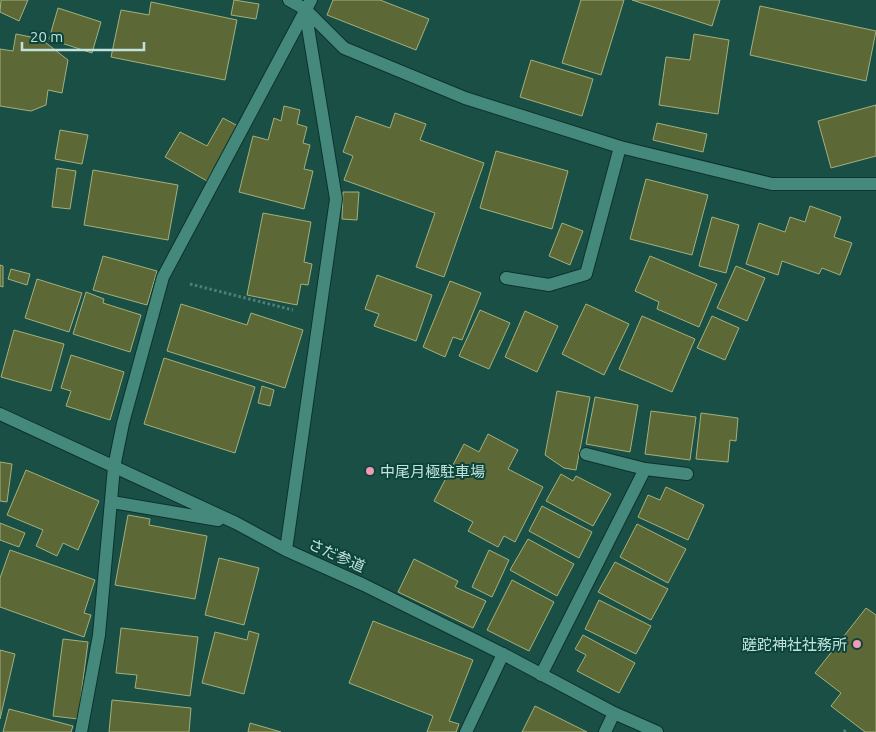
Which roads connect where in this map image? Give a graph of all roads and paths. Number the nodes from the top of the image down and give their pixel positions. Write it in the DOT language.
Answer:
graph roads {
  1 [pos="289,0"];
  2 [pos="308,5"];
  3 [pos="620,147"];
  4 [pos="876,184"];
  5 [pos="163,277"];
  6 [pos="506,278"];
  7 [pos="319,316"];
  8 [pos="0,414"];
  9 [pos="586,454"];
  10 [pos="114,467"];
  11 [pos="645,469"];
  12 [pos="687,474"];
  13 [pos="112,502"];
  14 [pos="236,523"];
  15 [pos="286,550"];
  16 [pos="503,654"];
  17 [pos="540,675"];
  18 [pos="614,713"];
  19 [pos="81,732"];
  20 [pos="466,732"];
  21 [pos="605,732"];
  22 [pos="658,732"];
  1 -- 2 [label="street"];
  2 -- 3 [label="street"];
  2 -- 5 [label="street"];
  2 -- 7 [label="street"];
  3 -- 4 [label="street"];
  3 -- 6 [label="street"];
  5 -- 7 [label="path"];
  5 -- 10 [label="street"];
  7 -- 15 [label="street"];
  8 -- 10 [label="street, さだ参道"];
  9 -- 11 [label="street"];
  10 -- 13 [label="street"];
  10 -- 14 [label="street, さだ参道"];
  11 -- 12 [label="street"];
  11 -- 17 [label="street"];
  13 -- 14 [label="street"];
  13 -- 19 [label="street"];
  14 -- 15 [label="street, さだ参道"];
  15 -- 16 [label="street, さだ参道"];
  16 -- 17 [label="street, さだ参道"];
  16 -- 20 [label="street"];
  17 -- 18 [label="street, さだ参道"];
  18 -- 21 [label="street"];
  18 -- 22 [label="street, さだ参道"];
}
